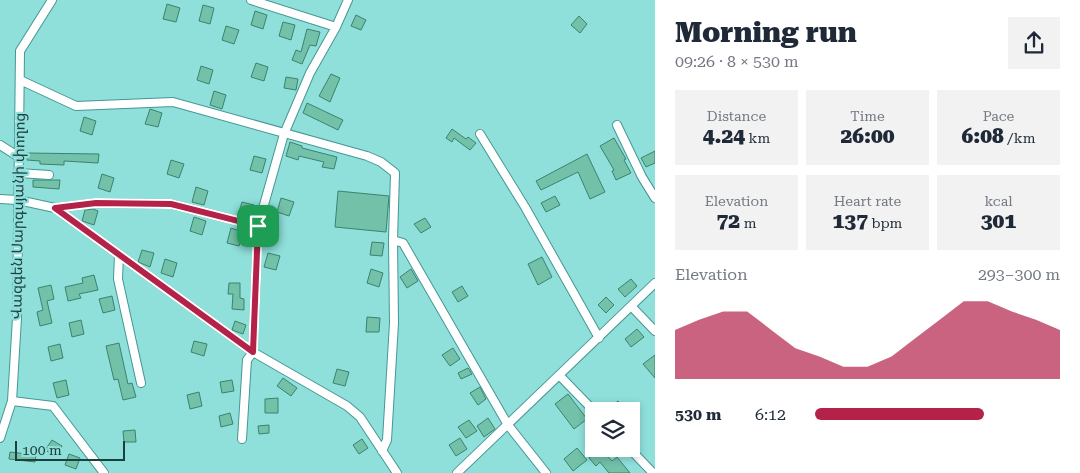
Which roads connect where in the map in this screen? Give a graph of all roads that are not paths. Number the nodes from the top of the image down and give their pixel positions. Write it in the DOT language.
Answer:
graph roads {
  1 [pos="52,0"];
  2 [pos="251,0"];
  3 [pos="348,0"];
  4 [pos="336,27"];
  5 [pos="20,80"];
  6 [pos="617,125"];
  7 [pos="284,134"];
  8 [pos="480,134"];
  9 [pos="0,145"];
  10 [pos="19,157"];
  11 [pos="19,173"];
  12 [pos="48,174"];
  13 [pos="655,198"];
  14 [pos="0,199"];
  15 [pos="18,200"];
  16 [pos="55,208"];
  17 [pos="258,226"];
  18 [pos="393,240"];
  19 [pos="119,255"];
  20 [pos="655,283"];
  21 [pos="632,306"];
  22 [pos="655,331"];
  23 [pos="599,338"];
  24 [pos="253,352"];
  25 [pos="560,375"];
  26 [pos="141,383"];
  27 [pos="12,401"];
  28 [pos="586,402"];
  29 [pos="508,425"];
  30 [pos="0,438"];
  31 [pos="242,439"];
  32 [pos="382,451"];
  33 [pos="638,457"];
  34 [pos="104,473"];
  35 [pos="397,473"];
  36 [pos="457,473"];
  37 [pos="546,473"];
  38 [pos="653,473"];
  1 -- 5 [label="street, Վազգեն Սարգսյանի փողոց"];
  2 -- 4 [label="street"];
  3 -- 4 [label="street"];
  4 -- 7 [label="street"];
  5 -- 7 [label="street"];
  5 -- 10 [label="street, Վազգեն Սարգսյանի փողոց"];
  6 -- 13 [label="street"];
  7 -- 17 [label="street"];
  7 -- 18 [label="street"];
  8 -- 23 [label="street"];
  9 -- 10 [label="street"];
  10 -- 11 [label="street, Վազգեն Սարգսյանի փողոց"];
  11 -- 12 [label="street"];
  11 -- 15 [label="street, Վազգեն Սարգսյանի փողոց"];
  14 -- 15 [label="street"];
  15 -- 16 [label="street"];
  15 -- 27 [label="street, Վազգեն Սարգսյանի փողոց"];
  16 -- 17 [label="street"];
  16 -- 19 [label="street"];
  17 -- 24 [label="street"];
  18 -- 29 [label="street"];
  18 -- 32 [label="street"];
  19 -- 24 [label="street"];
  19 -- 26 [label="street"];
  20 -- 21 [label="street"];
  21 -- 22 [label="street"];
  21 -- 23 [label="street"];
  23 -- 25 [label="street"];
  24 -- 31 [label="street"];
  24 -- 32 [label="street"];
  25 -- 28 [label="street"];
  25 -- 29 [label="street"];
  27 -- 30 [label="street, Վազգեն Սարգսյանի փողոց"];
  27 -- 34 [label="street"];
  29 -- 36 [label="street"];
  29 -- 37 [label="street"];
  32 -- 35 [label="street"];
  33 -- 38 [label="street"];
}
